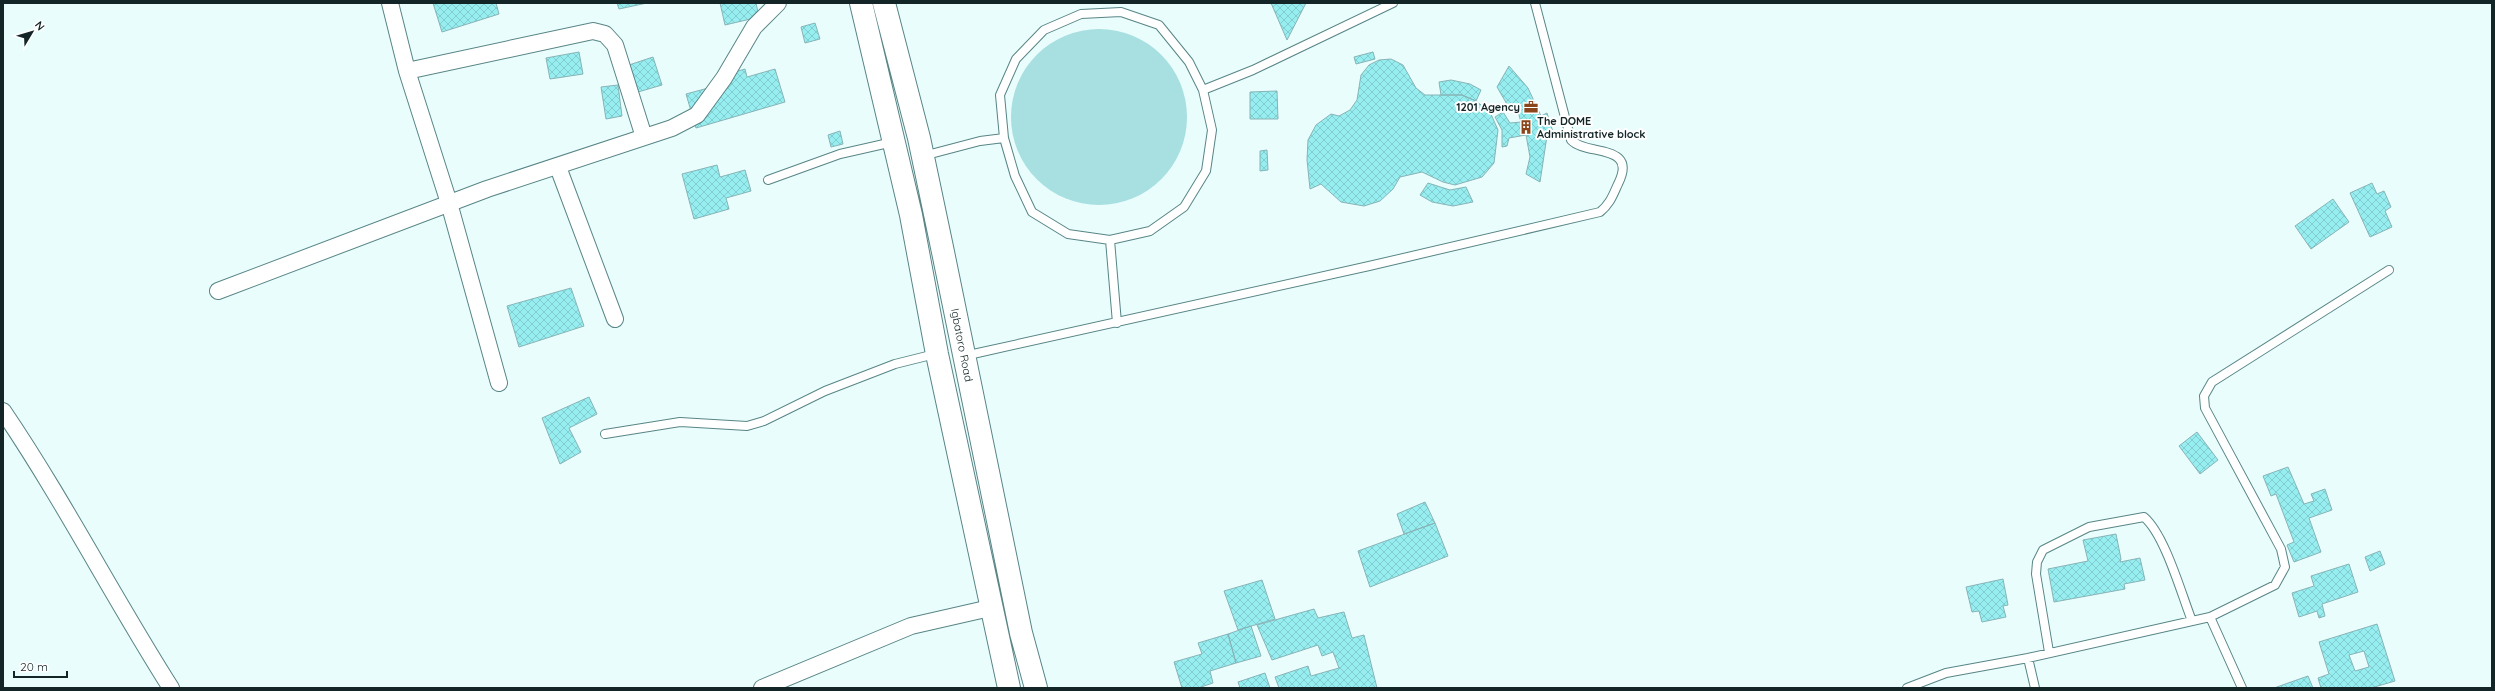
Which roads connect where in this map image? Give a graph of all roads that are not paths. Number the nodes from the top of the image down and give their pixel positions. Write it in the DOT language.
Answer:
graph roads {
  1 [pos="390,3"];
  2 [pos="778,3"];
  3 [pos="861,3"];
  4 [pos="884,3"];
  5 [pos="1393,3"];
  6 [pos="1535,3"];
  7 [pos="407,71"];
  8 [pos="1203,90"];
  9 [pos="644,137"];
  10 [pos="1004,138"];
  11 [pos="894,142"];
  12 [pos="922,156"];
  13 [pos="558,167"];
  14 [pos="768,180"];
  15 [pos="449,203"];
  16 [pos="1110,240"];
  17 [pos="2388,270"];
  18 [pos="218,292"];
  19 [pos="615,319"];
  20 [pos="1117,323"];
  21 [pos="937,354"];
  22 [pos="964,356"];
  23 [pos="499,383"];
  24 [pos="3,411"];
  25 [pos="605,434"];
  26 [pos="990,608"];
  27 [pos="2210,617"];
  28 [pos="2192,621"];
  29 [pos="2049,652"];
  30 [pos="2028,658"];
  31 [pos="171,688"];
  32 [pos="762,688"];
  33 [pos="1009,688"];
  34 [pos="1036,688"];
  35 [pos="1907,688"];
  36 [pos="2036,688"];
  37 [pos="2242,688"];
  1 -- 7 [label="street"];
  2 -- 9 [label="street"];
  3 -- 11 [label="street"];
  4 -- 12 [label="street, Igbatoro Road"];
  5 -- 8 [label="lane"];
  6 -- 20 [label="lane"];
  7 -- 9 [label="street"];
  7 -- 15 [label="street"];
  8 -- 10 [label="lane"];
  8 -- 16 [label="lane"];
  9 -- 13 [label="street"];
  10 -- 12 [label="lane"];
  10 -- 16 [label="lane"];
  11 -- 14 [label="lane"];
  11 -- 21 [label="street"];
  12 -- 22 [label="street, Igbatoro Road"];
  13 -- 15 [label="street"];
  13 -- 19 [label="street"];
  15 -- 18 [label="street"];
  15 -- 23 [label="street"];
  16 -- 20 [label="lane"];
  17 -- 27 [label="lane"];
  20 -- 22 [label="lane"];
  21 -- 25 [label="lane"];
  21 -- 26 [label="street"];
  22 -- 34 [label="street, Igbatoro Road"];
  24 -- 31 [label="street"];
  26 -- 32 [label="street"];
  26 -- 33 [label="street"];
  27 -- 28 [label="lane"];
  27 -- 37 [label="lane"];
  28 -- 29 [label="lane"];
  28 -- 29 [label="lane"];
  29 -- 30 [label="lane"];
  30 -- 35 [label="lane"];
  30 -- 36 [label="lane"];
}
